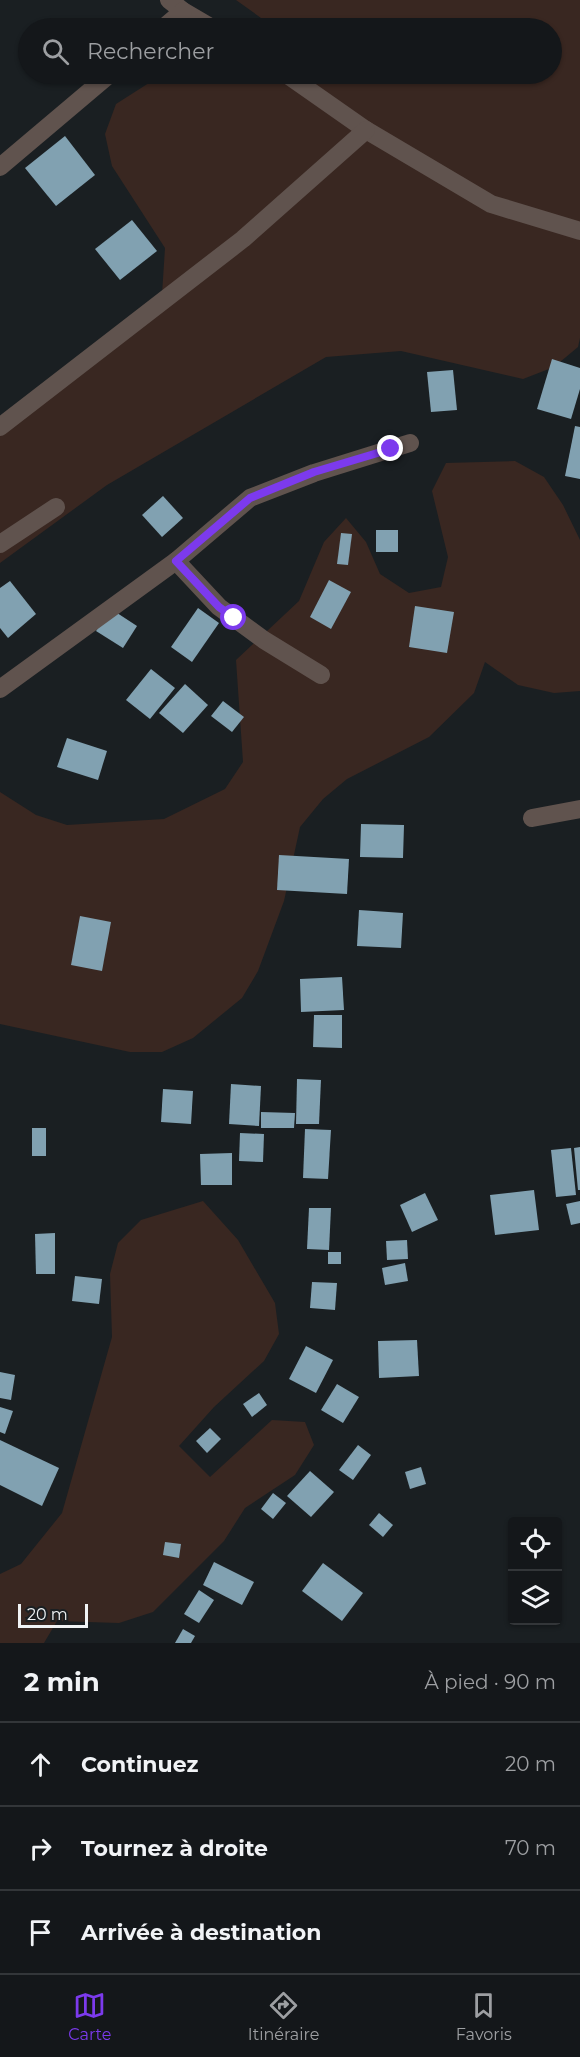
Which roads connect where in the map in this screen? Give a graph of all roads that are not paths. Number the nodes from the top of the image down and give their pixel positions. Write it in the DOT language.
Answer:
graph roads {
  1 [pos="176,6"];
  2 [pos="196,18"];
  3 [pos="98,84"];
  4 [pos="300,84"];
  5 [pos="366,130"];
  6 [pos="0,167"];
  7 [pos="580,231"];
  8 [pos="0,427"];
  9 [pos="410,443"];
  10 [pos="56,507"];
  11 [pos="0,544"];
  12 [pos="176,561"];
  13 [pos="321,675"];
  14 [pos="0,688"];
  15 [pos="580,809"];
  16 [pos="532,818"];
  1 -- 2 [label="street"];
  3 -- 6 [label="street"];
  4 -- 5 [label="street"];
  5 -- 7 [label="street"];
  5 -- 8 [label="street"];
  9 -- 12 [label="street"];
  10 -- 11 [label="street"];
  12 -- 13 [label="street"];
  12 -- 14 [label="street"];
  15 -- 16 [label="street"];
}
